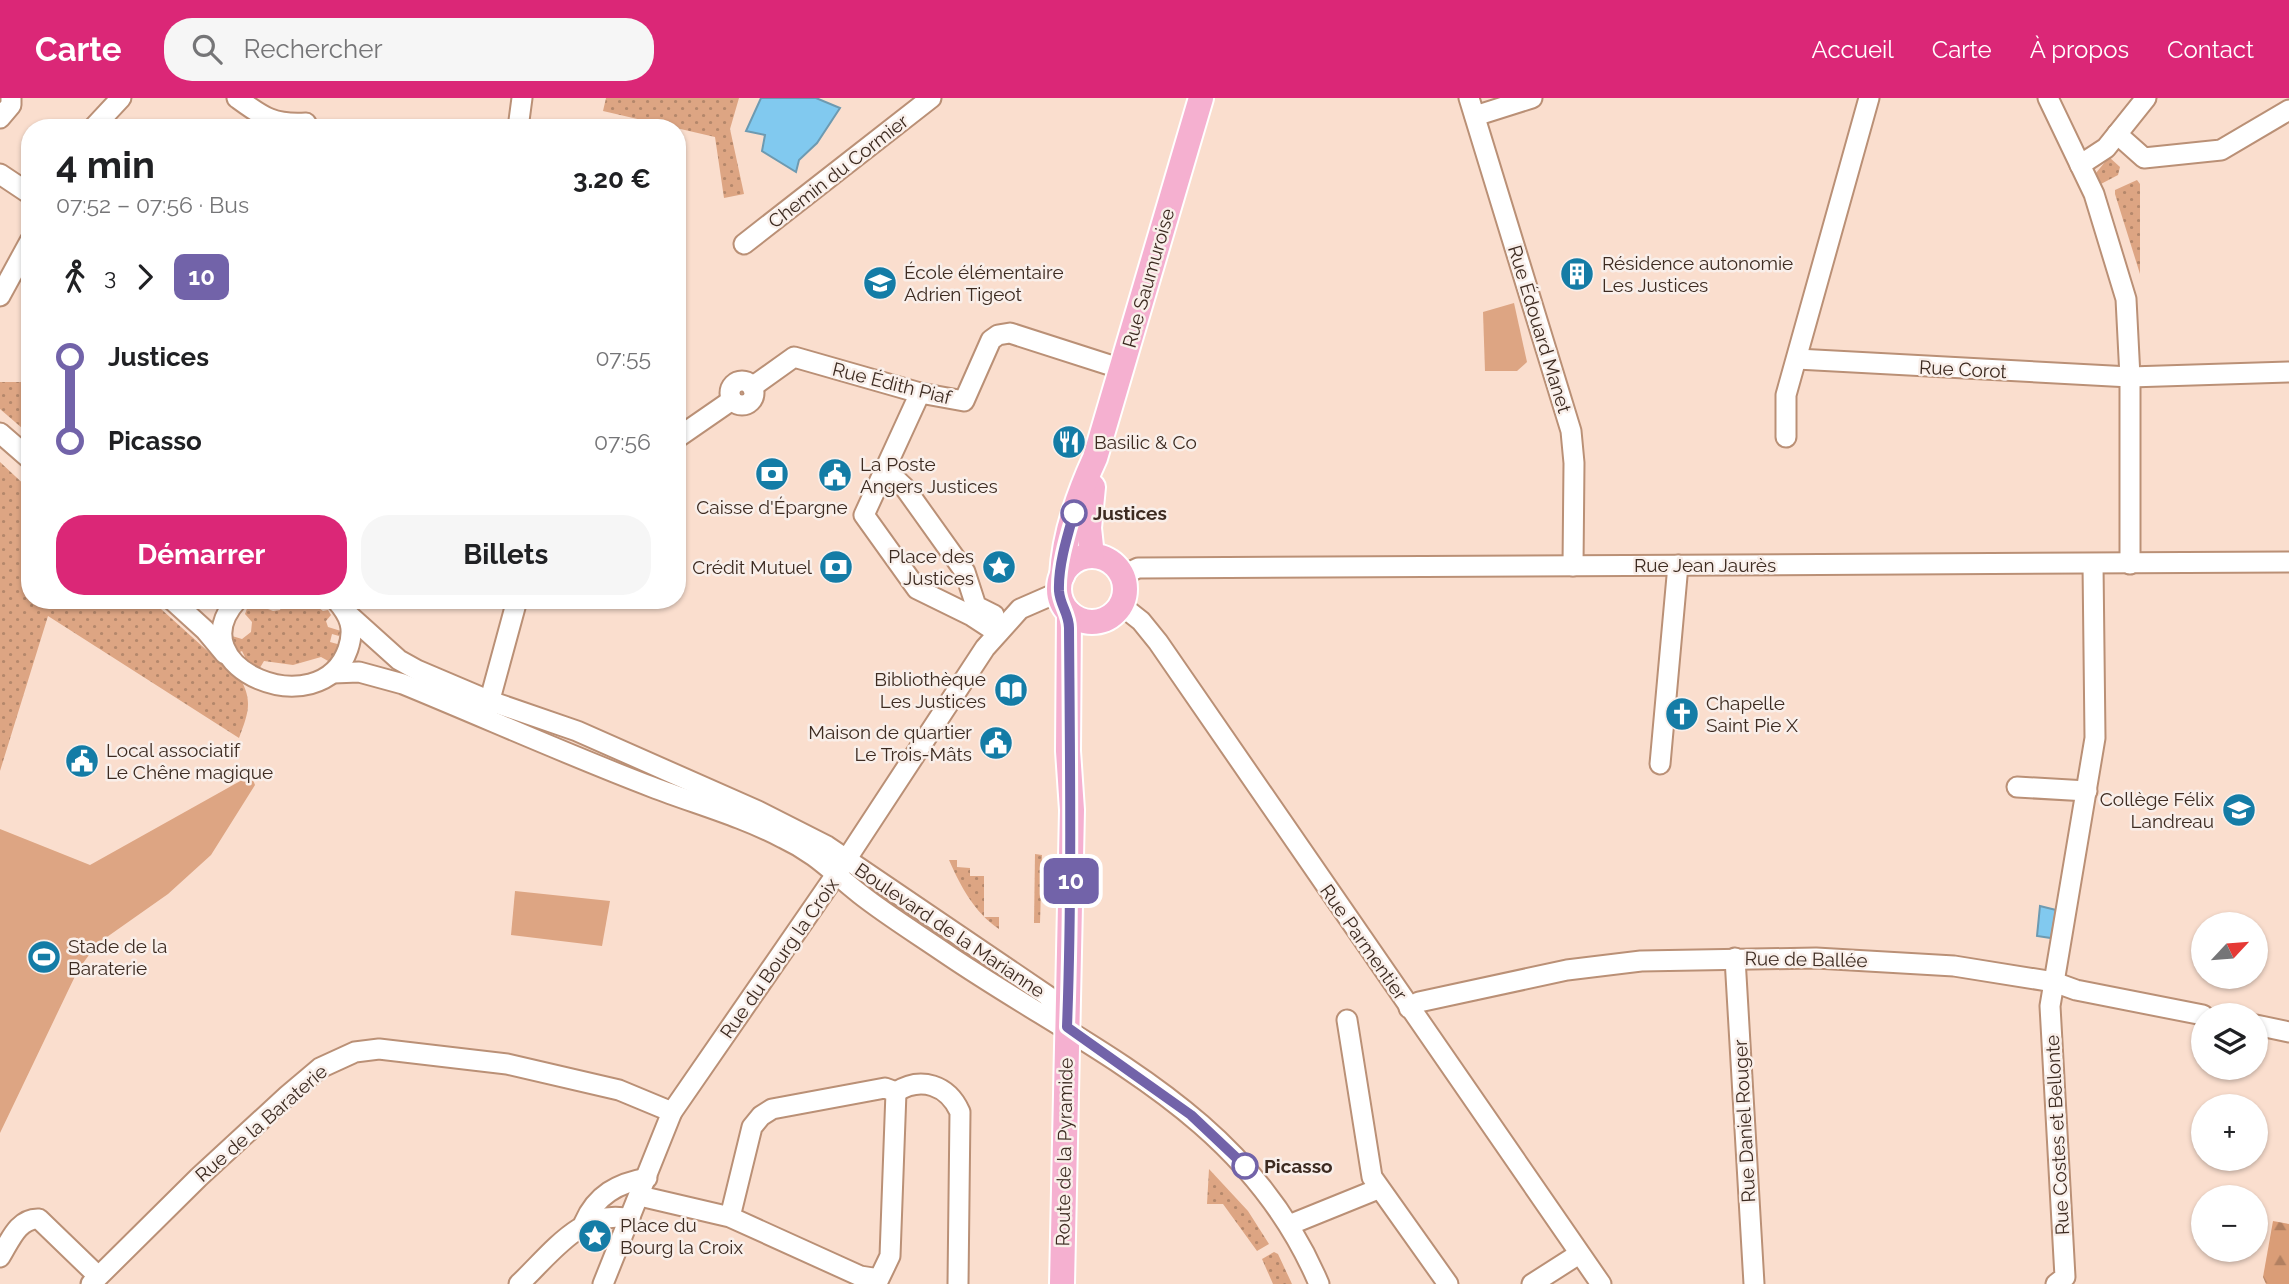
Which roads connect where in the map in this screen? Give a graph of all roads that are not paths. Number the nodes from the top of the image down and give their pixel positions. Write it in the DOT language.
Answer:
graph roads {
  1 [pos="11,98"];
  2 [pos="121,98"];
  3 [pos="237,98"];
  4 [pos="522,98"];
  5 [pos="931,98"];
  6 [pos="1201,98"];
  7 [pos="1532,98"];
  8 [pos="1869,98"];
  9 [pos="2048,98"];
  10 [pos="2146,98"];
  11 [pos="1472,107"];
  12 [pos="2289,110"];
  13 [pos="0,118"];
  14 [pos="101,119"];
  15 [pos="267,119"];
  16 [pos="518,119"];
  17 [pos="2117,134"];
  18 [pos="2080,165"];
  19 [pos="0,174"];
  20 [pos="21,188"];
  21 [pos="744,244"];
  22 [pos="21,258"];
  23 [pos="0,296"];
  24 [pos="1797,359"];
  25 [pos="1122,369"];
  26 [pos="2289,372"];
  27 [pos="2130,377"];
  28 [pos="920,393"];
  29 [pos="686,432"];
  30 [pos="0,433"];
  31 [pos="1786,437"];
  32 [pos="21,452"];
  33 [pos="1095,458"];
  34 [pos="884,468"];
  35 [pos="1092,556"];
  36 [pos="2289,562"];
  37 [pos="2093,564"];
  38 [pos="2130,564"];
  39 [pos="1678,565"];
  40 [pos="1573,566"];
  41 [pos="1123,575"];
  42 [pos="1063,593"];
  43 [pos="1122,606"];
  44 [pos="182,609"];
  45 [pos="232,609"];
  46 [pos="343,609"];
  47 [pos="344,609"];
  48 [pos="515,609"];
  49 [pos="1020,610"];
  50 [pos="1095,623"];
  51 [pos="998,633"];
  52 [pos="235,666"];
  53 [pos="333,673"];
  54 [pos="487,710"];
  55 [pos="1660,764"];
  56 [pos="2017,787"];
  57 [pos="2087,791"];
  58 [pos="1072,810"];
  59 [pos="842,866"];
  60 [pos="1735,958"];
  61 [pos="2054,982"];
  62 [pos="1409,1008"];
  63 [pos="2191,1013"];
  64 [pos="1347,1020"];
  65 [pos="1067,1027"];
  66 [pos="2268,1028"];
  67 [pos="2289,1032"];
  68 [pos="896,1092"];
  69 [pos="672,1112"];
  70 [pos="647,1178"];
  71 [pos="1378,1189"];
  72 [pos="640,1196"];
  73 [pos="730,1217"];
  74 [pos="630,1219"];
  75 [pos="584,1223"];
  76 [pos="1289,1225"];
  77 [pos="1579,1254"];
  78 [pos="0,1257"];
  79 [pos="94,1280"];
  80 [pos="883,1281"];
  81 [pos="519,1284"];
  82 [pos="603,1284"];
  83 [pos="958,1284"];
  84 [pos="1062,1284"];
  85 [pos="1319,1284"];
  86 [pos="1448,1284"];
  87 [pos="1532,1284"];
  88 [pos="1601,1284"];
  89 [pos="1754,1284"];
  90 [pos="2056,1284"];
  1 -- 13 [label="street"];
  2 -- 14 [label="street"];
  3 -- 15 [label="street"];
  4 -- 16 [label="street"];
  5 -- 21 [label="street, Chemin du Cormier"];
  6 -- 25 [label="main road, Rue Saumuroise"];
  7 -- 11 [label="street"];
  8 -- 24 [label="street"];
  9 -- 18 [label="street"];
  10 -- 17 [label="street"];
  11 -- 40 [label="street, Rue Édouard Manet"];
  12 -- 17 [label="street"];
  17 -- 18 [label="street"];
  18 -- 27 [label="street"];
  19 -- 20 [label="street"];
  22 -- 23 [label="street"];
  24 -- 27 [label="street, Rue Corot"];
  24 -- 31 [label="street"];
  25 -- 28 [label="street, Rue Édith Piaf"];
  25 -- 33 [label="main road, Rue Saumuroise"];
  26 -- 27 [label="street, Rue Corot"];
  27 -- 38 [label="street"];
  28 -- 29 [label="street, Rue Édith Piaf"];
  28 -- 34 [label="street"];
  30 -- 32 [label="street"];
  33 -- 35 [label="main road, Rue Saumuroise"];
  33 -- 42 [label="main road, Rue Saumuroise"];
  34 -- 49 [label="street"];
  34 -- 51 [label="street"];
  35 -- 41 [label="main road"];
  35 -- 42 [label="main road"];
  36 -- 38 [label="street, Rue Jean Jaurès"];
  37 -- 38 [label="street, Rue Jean Jaurès"];
  37 -- 39 [label="street, Rue Jean Jaurès"];
  37 -- 57 [label="street"];
  39 -- 40 [label="street, Rue Jean Jaurès"];
  39 -- 55 [label="street"];
  40 -- 41 [label="street, Rue Jean Jaurès"];
  41 -- 43 [label="main road"];
  42 -- 49 [label="street, Rue du Bourg la Croix"];
  42 -- 50 [label="main road"];
  42 -- 58 [label="main road, Route de la Pyramide"];
  43 -- 50 [label="main road"];
  43 -- 62 [label="street, Rue Parmentier"];
  44 -- 52 [label="street, Boulevard de la Marianne"];
  45 -- 52 [label="street"];
  46 -- 53 [label="street, Boulevard de la Marianne"];
  47 -- 54 [label="street, Boulevard de la Marianne"];
  48 -- 54 [label="street"];
  49 -- 51 [label="street, Rue du Bourg la Croix"];
  50 -- 58 [label="main road, Route de la Pyramide"];
  51 -- 59 [label="street, Rue du Bourg la Croix"];
  52 -- 53 [label="street, Boulevard de la Marianne"];
  53 -- 54 [label="street, Boulevard de la Marianne"];
  54 -- 59 [label="street, Boulevard de la Marianne"];
  56 -- 57 [label="street"];
  57 -- 61 [label="street"];
  58 -- 65 [label="main road, Route de la Pyramide"];
  59 -- 65 [label="street, Boulevard de la Marianne"];
  59 -- 69 [label="street, Rue du Bourg la Croix"];
  60 -- 61 [label="street, Rue de Ballée"];
  60 -- 62 [label="street, Rue de Ballée"];
  60 -- 89 [label="street, Rue Daniel Rouger"];
  61 -- 63 [label="street, Rue de Ballée"];
  61 -- 90 [label="street, Rue Costes et Bellonte"];
  62 -- 77 [label="street, Rue Parmentier"];
  64 -- 71 [label="street"];
  65 -- 76 [label="street"];
  65 -- 84 [label="main road, Route de la Pyramide"];
  66 -- 67 [label="street"];
  68 -- 73 [label="street"];
  68 -- 80 [label="street"];
  68 -- 83 [label="street"];
  69 -- 70 [label="street, Rue du Bourg la Croix"];
  69 -- 79 [label="street, Rue de la Baraterie"];
  70 -- 72 [label="street, Rue du Bourg la Croix"];
  70 -- 75 [label="street"];
  71 -- 76 [label="street"];
  71 -- 86 [label="street"];
  72 -- 73 [label="street"];
  72 -- 74 [label="street, Rue du Bourg la Croix"];
  73 -- 80 [label="street"];
  74 -- 75 [label="street"];
  74 -- 82 [label="street, Rue du Bourg la Croix"];
  75 -- 81 [label="street"];
  76 -- 85 [label="street"];
  77 -- 87 [label="street"];
  77 -- 88 [label="street, Rue Parmentier"];
  78 -- 79 [label="street"];
}
